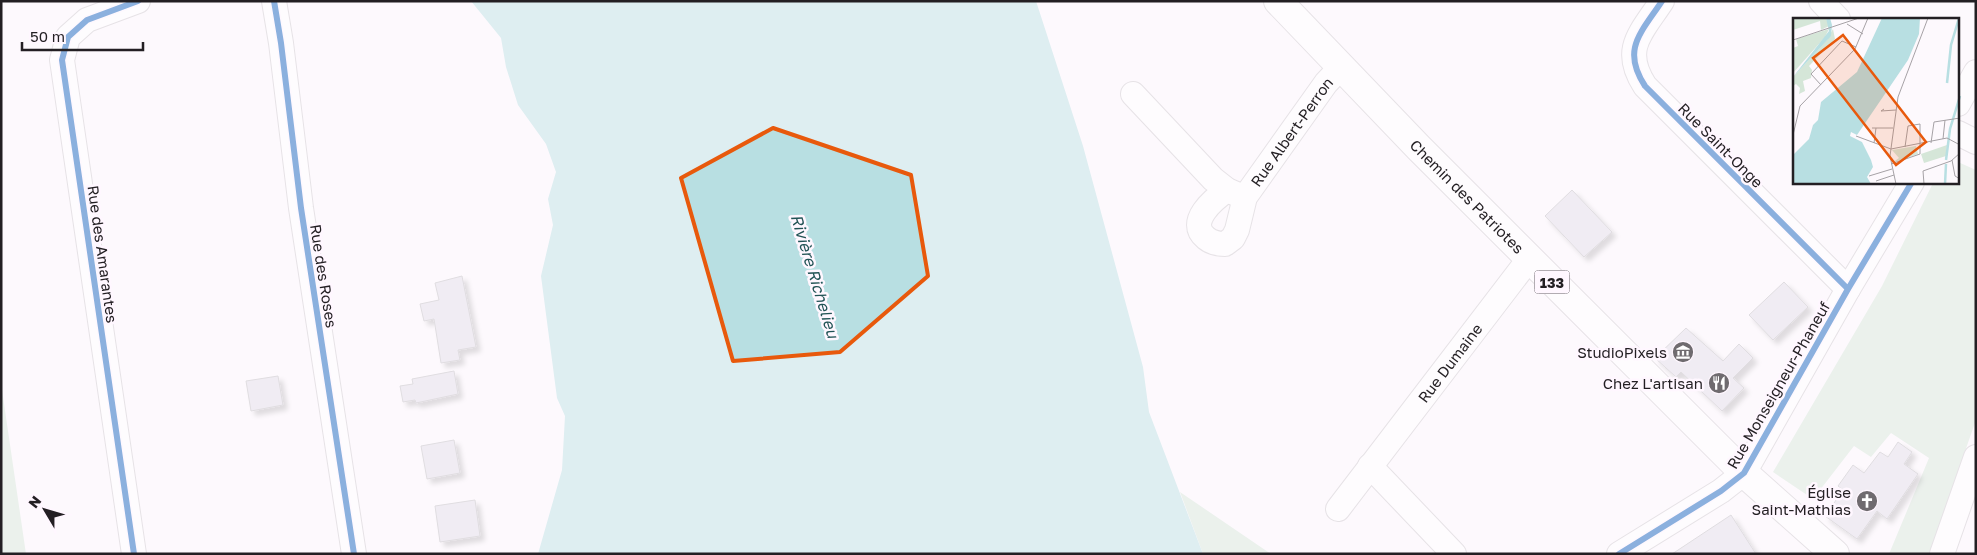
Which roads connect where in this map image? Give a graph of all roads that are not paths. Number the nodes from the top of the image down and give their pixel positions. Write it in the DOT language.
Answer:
graph roads {
  1 [pos="138,1"];
  2 [pos="274,1"];
  3 [pos="1278,1"];
  4 [pos="1662,1"];
  5 [pos="1821,1"];
  6 [pos="1837,18"];
  7 [pos="1341,67"];
  8 [pos="1976,72"];
  9 [pos="1133,94"];
  10 [pos="1960,100"];
  11 [pos="1960,134"];
  12 [pos="1976,142"];
  13 [pos="1911,184"];
  14 [pos="1529,259"];
  15 [pos="1848,289"];
  16 [pos="1976,457"];
  17 [pos="1370,466"];
  18 [pos="1744,474"];
  19 [pos="1338,509"];
  20 [pos="134,554"];
  21 [pos="354,554"];
  22 [pos="1454,554"];
  23 [pos="1619,554"];
  24 [pos="1835,554"];
  25 [pos="1942,554"];
  1 -- 20 [label="street, Rue des Amarantes"];
  2 -- 21 [label="street, Rue des Roses"];
  3 -- 7 [label="main road, Chemin des Patriotes / 133"];
  4 -- 15 [label="street, Rue Saint-Onge"];
  5 -- 6 [label="street"];
  7 -- 9 [label="street, Rue Albert-Perron"];
  7 -- 14 [label="main road, Chemin des Patriotes / 133"];
  8 -- 10 [label="street"];
  11 -- 12 [label="street"];
  13 -- 15 [label="street, Rue Monseigneur-Phaneuf"];
  14 -- 17 [label="street, Rue Dumaine"];
  14 -- 18 [label="main road, Chemin des Patriotes / 133"];
  15 -- 18 [label="street, Rue Monseigneur-Phaneuf"];
  16 -- 25 [label="street"];
  17 -- 19 [label="street, Rue Dumaine"];
  17 -- 22 [label="street"];
  18 -- 23 [label="street, Rue Monseigneur-Phaneuf"];
  18 -- 24 [label="main road, Chemin des Patriotes / 133"];
}
